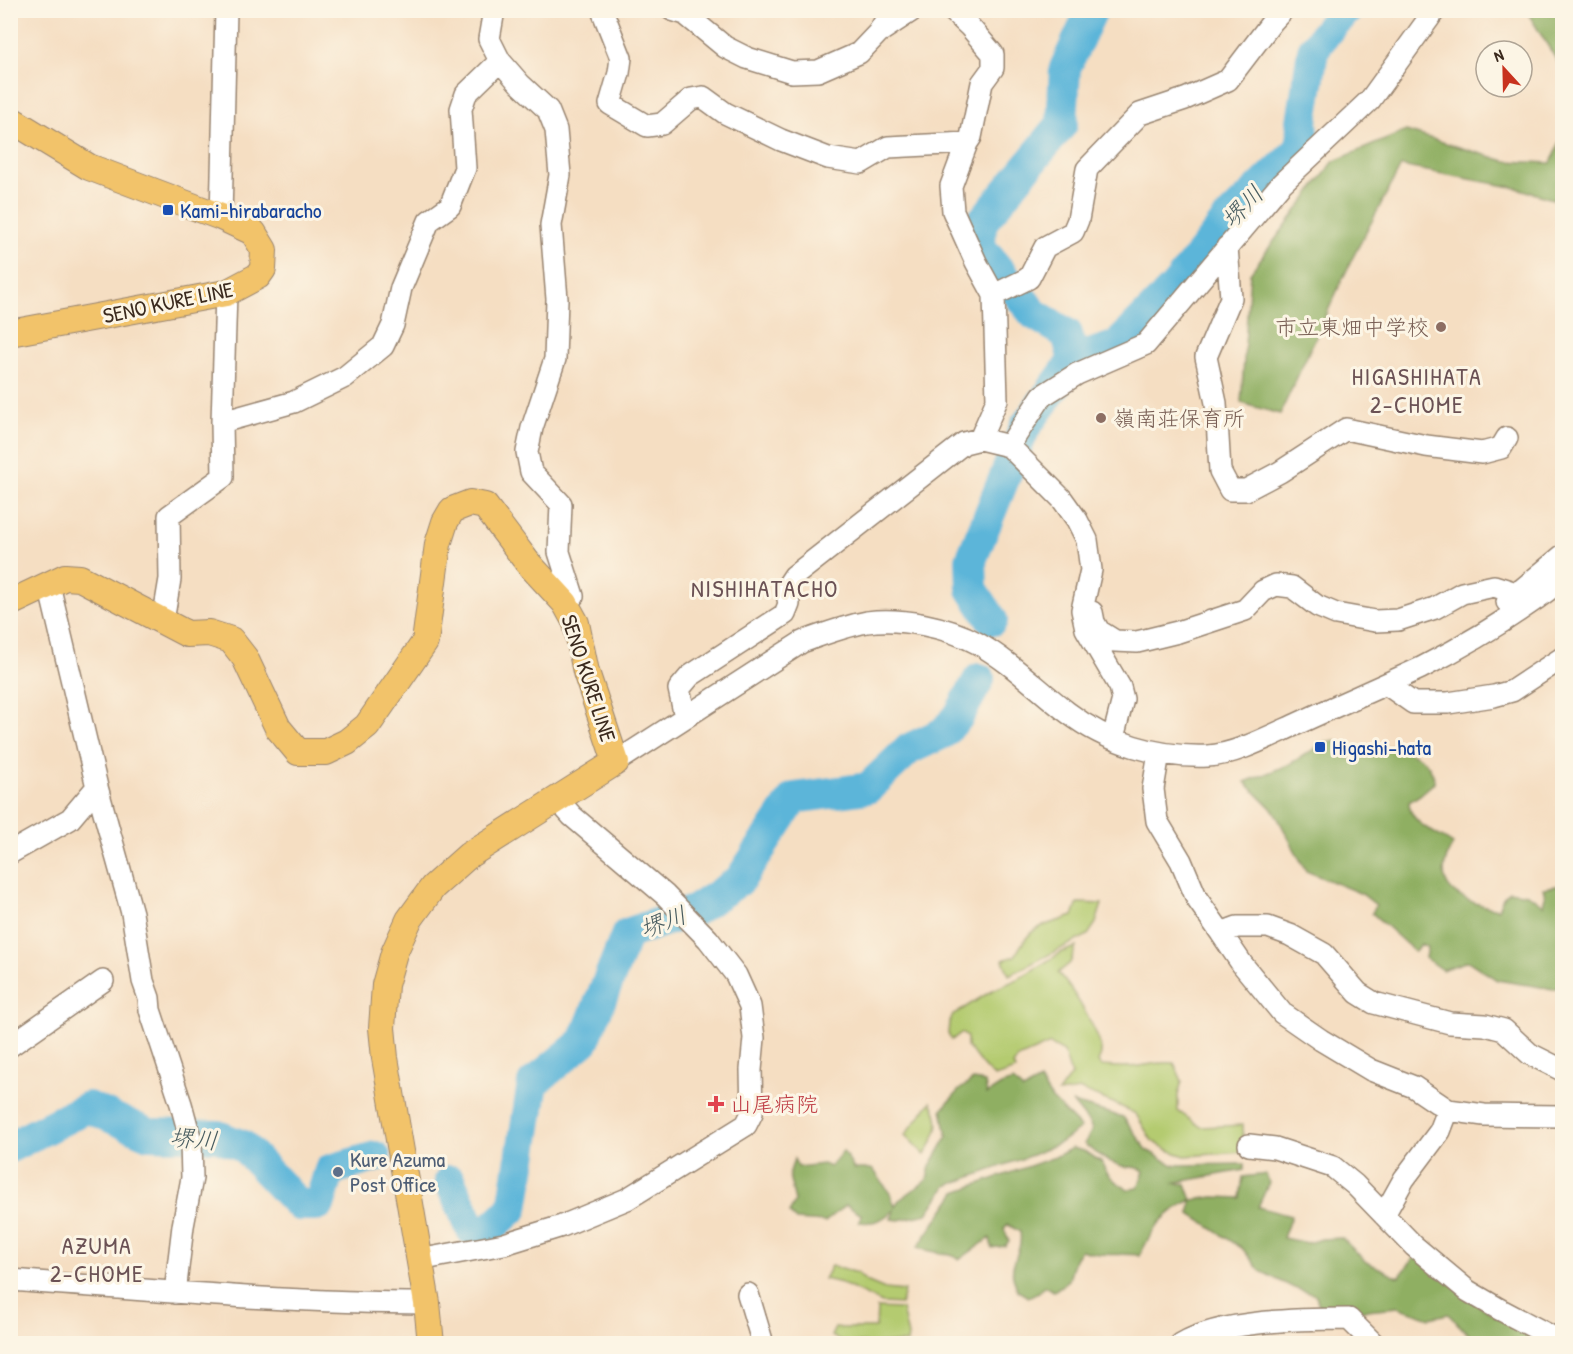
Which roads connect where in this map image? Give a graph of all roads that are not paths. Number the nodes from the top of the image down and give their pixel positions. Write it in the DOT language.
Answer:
graph roads {
  1 [pos="226,10"];
  2 [pos="494,10"];
  3 [pos="602,10"];
  4 [pos="672,10"];
  5 [pos="892,10"];
  6 [pos="914,10"];
  7 [pos="952,10"];
  8 [pos="1435,10"];
  9 [pos="1275,14"];
  10 [pos="878,33"];
  11 [pos="500,61"];
  12 [pos="10,119"];
  13 [pos="967,143"];
  14 [pos="222,217"];
  15 [pos="1227,247"];
  16 [pos="226,293"];
  17 [pos="994,295"];
  18 [pos="10,333"];
  19 [pos="222,422"];
  20 [pos="1507,438"];
  21 [pos="980,439"];
  22 [pos="1009,446"];
  23 [pos="1563,556"];
  24 [pos="1563,580"];
  25 [pos="49,585"];
  26 [pos="1087,585"];
  27 [pos="1516,593"];
  28 [pos="10,603"];
  29 [pos="566,603"];
  30 [pos="163,621"];
  31 [pos="1448,654"];
  32 [pos="1563,658"];
  33 [pos="1386,684"];
  34 [pos="685,717"];
  35 [pos="1113,738"];
  36 [pos="1159,753"];
  37 [pos="616,762"];
  38 [pos="98,787"];
  39 [pos="557,799"];
  40 [pos="10,853"];
  41 [pos="1221,933"];
  42 [pos="103,981"];
  43 [pos="10,1046"];
  44 [pos="1563,1070"];
  45 [pos="1448,1110"];
  46 [pos="1563,1116"];
  47 [pos="1249,1145"];
  48 [pos="1384,1215"];
  49 [pos="419,1260"];
  50 [pos="10,1280"];
  51 [pos="175,1293"];
  52 [pos="748,1294"];
  53 [pos="427,1303"];
  54 [pos="1563,1342"];
  55 [pos="431,1344"];
  56 [pos="763,1344"];
  57 [pos="1180,1344"];
  58 [pos="1374,1344"];
  1 -- 14 [label="street"];
  2 -- 11 [label="street"];
  3 -- 13 [label="street"];
  4 -- 10 [label="street"];
  5 -- 10 [label="street"];
  6 -- 10 [label="street"];
  7 -- 13 [label="street"];
  8 -- 15 [label="street"];
  9 -- 17 [label="street"];
  11 -- 19 [label="street"];
  11 -- 29 [label="street"];
  12 -- 14 [label="main road, SENO KURE LINE"];
  13 -- 17 [label="street"];
  14 -- 16 [label="main road, SENO KURE LINE"];
  15 -- 20 [label="street"];
  15 -- 22 [label="street"];
  16 -- 18 [label="main road, SENO KURE LINE"];
  16 -- 19 [label="street"];
  17 -- 21 [label="street"];
  19 -- 30 [label="street"];
  21 -- 22 [label="street"];
  21 -- 34 [label="street"];
  22 -- 26 [label="street"];
  23 -- 27 [label="street"];
  24 -- 31 [label="street"];
  25 -- 28 [label="main road, SENO KURE LINE"];
  25 -- 30 [label="main road, SENO KURE LINE"];
  25 -- 38 [label="street"];
  26 -- 27 [label="street"];
  26 -- 35 [label="street"];
  27 -- 31 [label="street"];
  29 -- 30 [label="main road, SENO KURE LINE"];
  29 -- 37 [label="main road, SENO KURE LINE"];
  31 -- 33 [label="street"];
  32 -- 33 [label="street"];
  33 -- 36 [label="street"];
  34 -- 35 [label="street"];
  34 -- 37 [label="street"];
  35 -- 36 [label="street"];
  36 -- 41 [label="street"];
  37 -- 39 [label="main road, SENO KURE LINE"];
  38 -- 40 [label="street"];
  38 -- 51 [label="street"];
  39 -- 49 [label="main road, SENO KURE LINE"];
  39 -- 49 [label="street"];
  41 -- 44 [label="street"];
  41 -- 45 [label="street"];
  42 -- 43 [label="street"];
  45 -- 46 [label="street"];
  45 -- 48 [label="street"];
  47 -- 48 [label="street"];
  48 -- 54 [label="street"];
  49 -- 53 [label="main road, SENO KURE LINE"];
  50 -- 51 [label="street"];
  51 -- 53 [label="street"];
  52 -- 56 [label="street"];
  53 -- 55 [label="main road, SENO KURE LINE"];
  57 -- 58 [label="street"];
}
